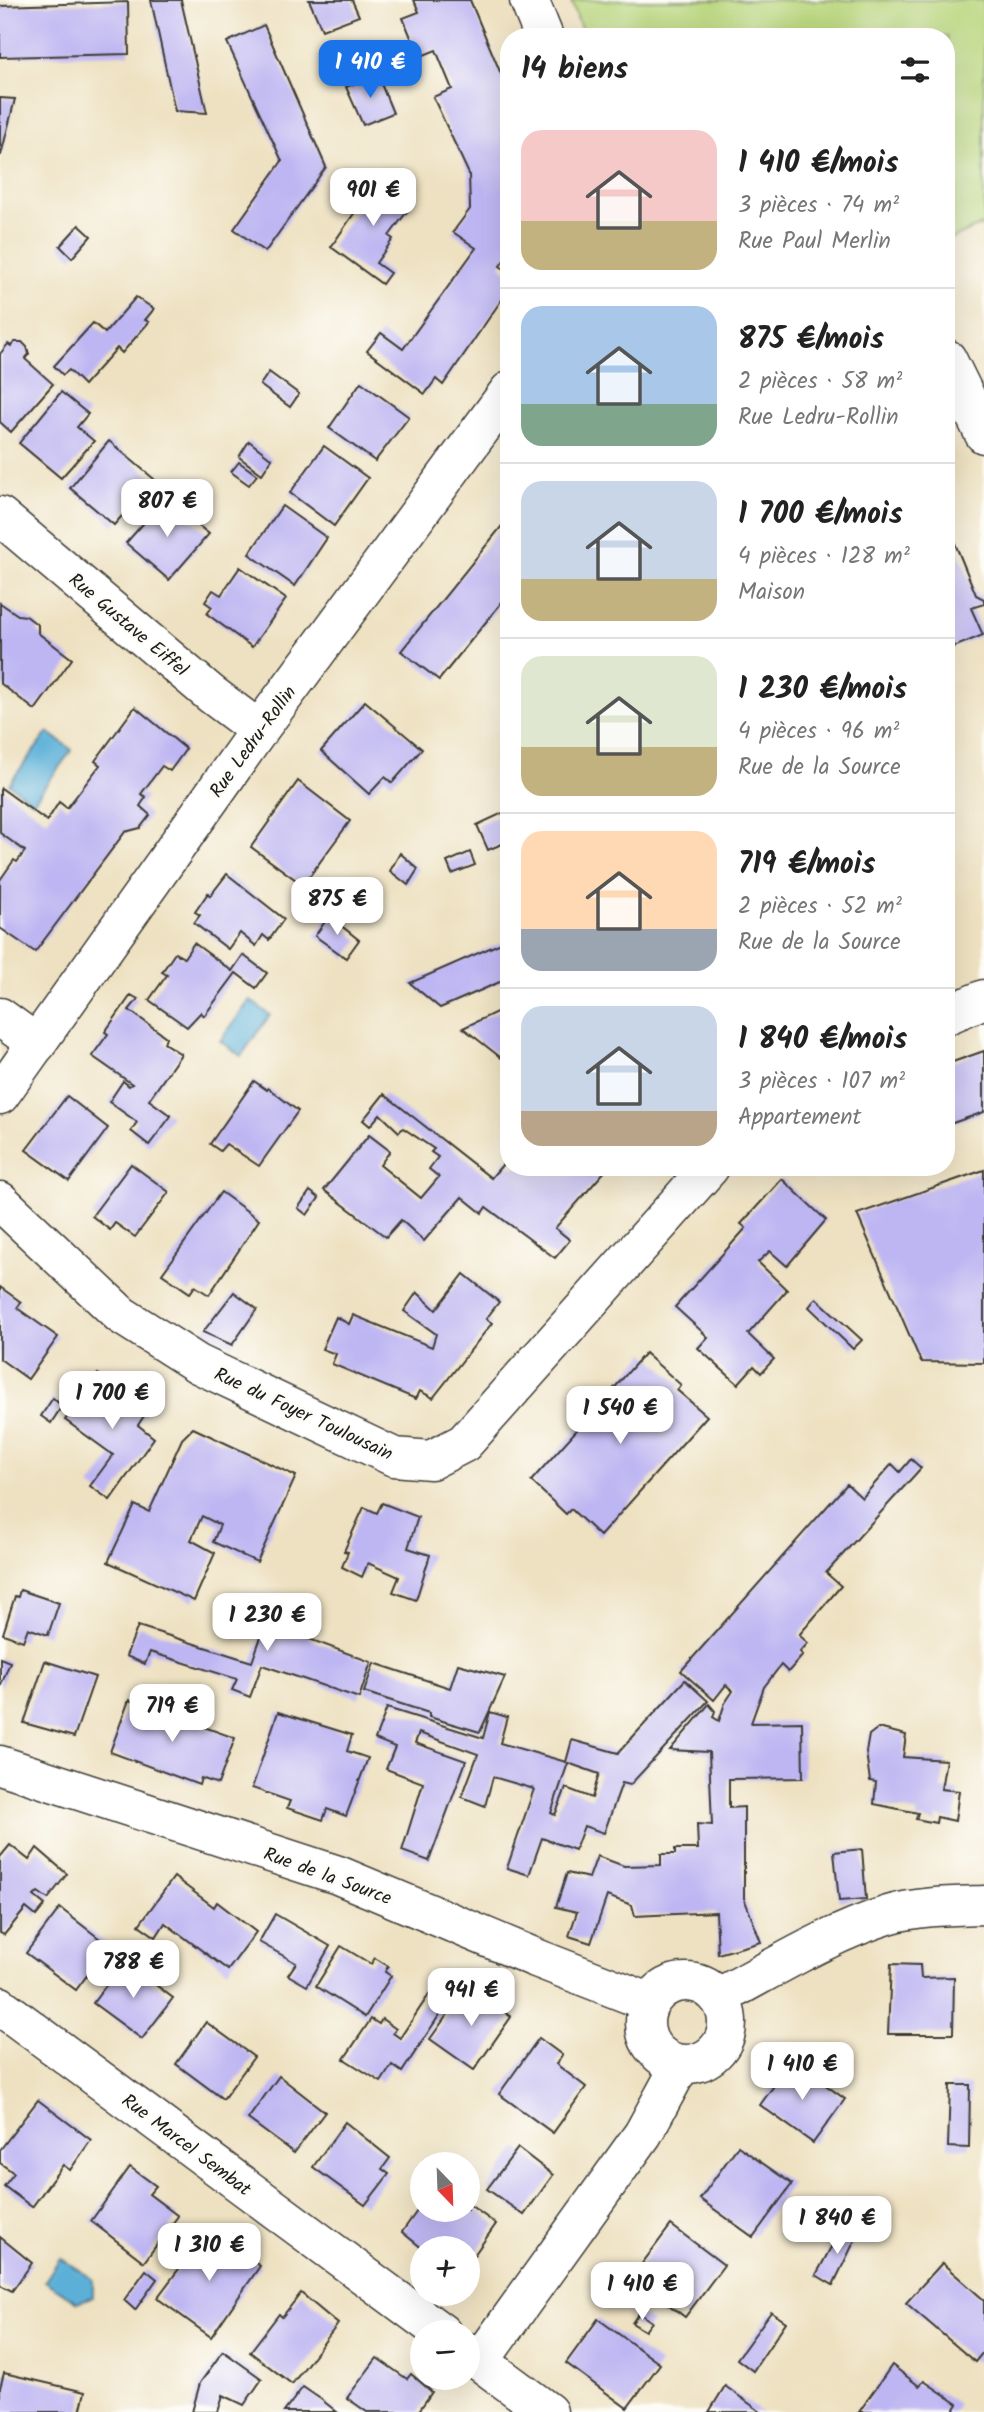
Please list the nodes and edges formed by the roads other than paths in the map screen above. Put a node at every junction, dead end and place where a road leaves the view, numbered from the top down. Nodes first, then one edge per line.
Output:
1 (529, 0) edge
2 (540, 28) edge
3 (955, 375) edge
4 (500, 403) edge
5 (984, 434) edge
6 (0, 516) edge
7 (259, 730) junction
8 (984, 999) edge
9 (955, 1012) edge
10 (0, 1017) edge
11 (37, 1044) junction
12 (0, 1095) edge
13 (702, 1176) edge
14 (0, 1201) edge
15 (0, 1765) edge
16 (984, 1905) edge
17 (719, 1997) junction
18 (649, 2002) junction
19 (0, 2006) edge
20 (681, 2064) junction
21 (424, 2320) edge
22 (480, 2347) edge
23 (480, 2361) edge
24 (548, 2412) edge

1 - 2 street
3 - 5 street
4 - 7 street, Rue Ledru-Rollin
6 - 7 street, Rue Gustave Eiffel
7 - 11 street, Rue Ledru-Rollin
8 - 9 street
10 - 11 street
11 - 12 street, Rue Ledru-Rollin
13 - 14 street, Rue du Foyer Toulousain
15 - 18 street, Rue de la Source
16 - 17 street
17 - 18 street
17 - 20 street
18 - 20 street
19 - 21 street, Rue Marcel Sembat
20 - 22 street
23 - 24 street

